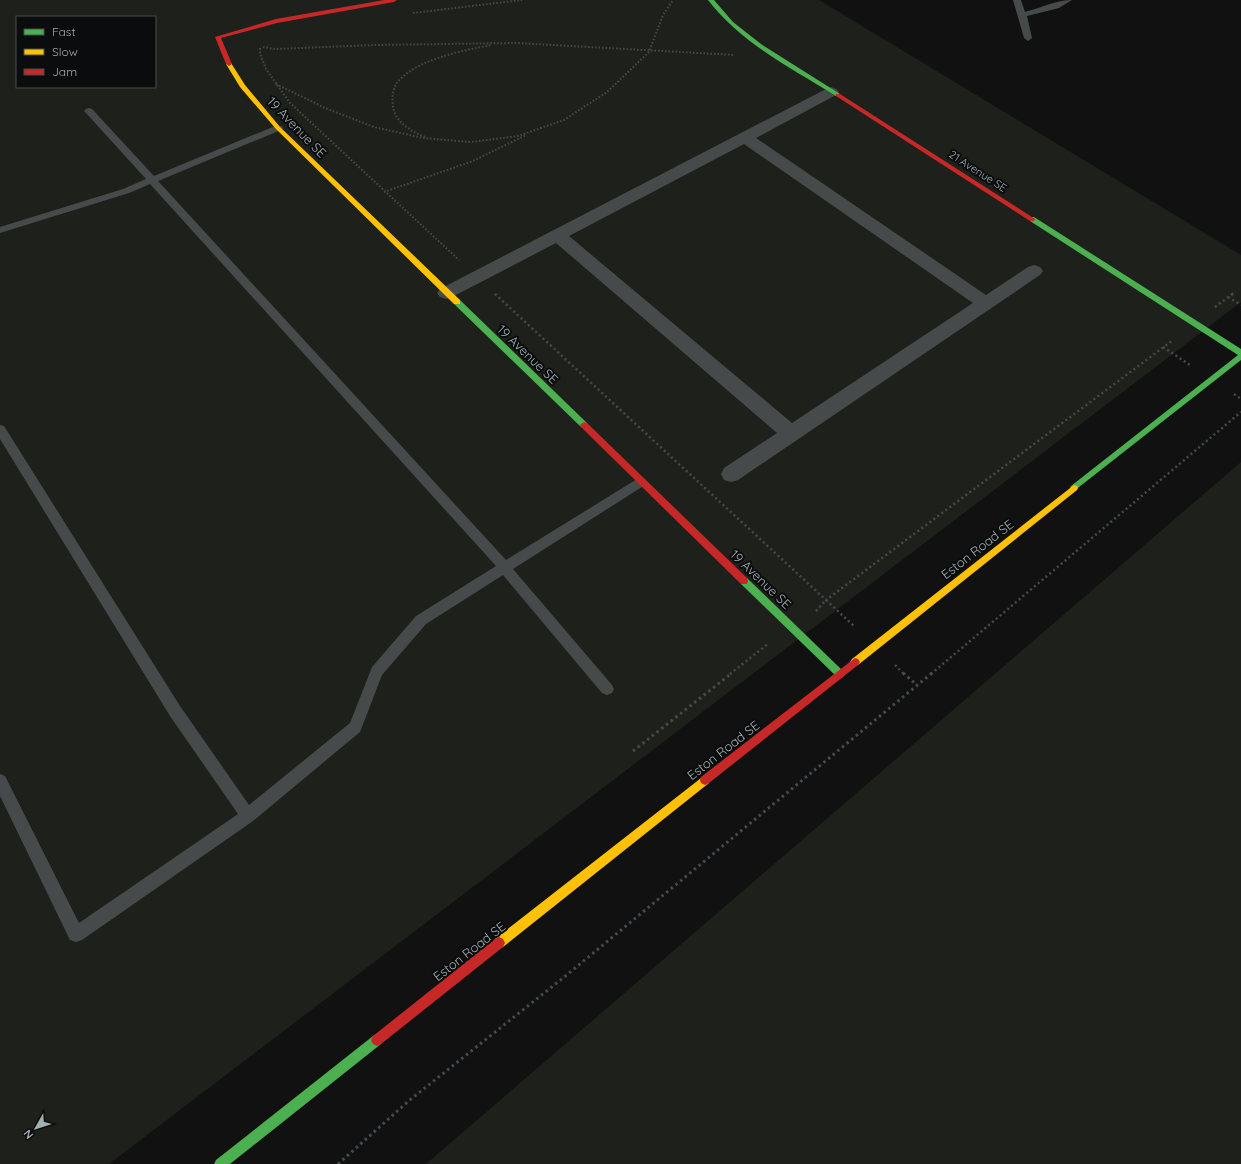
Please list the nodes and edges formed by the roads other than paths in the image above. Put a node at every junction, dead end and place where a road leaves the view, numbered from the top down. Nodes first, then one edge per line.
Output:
1 (394, 0) edge
2 (711, 0) edge
3 (1017, 0) edge
4 (1068, 0) edge
5 (1022, 15) junction
6 (1028, 38) dead end
7 (831, 92) junction
8 (89, 111) dead end
9 (278, 128) junction
10 (744, 137) junction
11 (152, 180) junction
12 (0, 230) edge
13 (558, 235) junction
14 (1034, 271) dead end
15 (446, 293) junction
16 (985, 303) junction
17 (1241, 353) edge
18 (1241, 356) edge
19 (0, 429) edge
20 (791, 433) junction
21 (732, 474) dead end
22 (641, 482) junction
23 (505, 568) junction
24 (840, 674) junction
25 (608, 689) dead end
26 (0, 781) edge
27 (248, 816) junction
28 (220, 1164) edge

1 - 9 street, 19 Avenue SE
2 - 7 street, 21 Avenue SE
3 - 5 lane
4 - 5 lane
5 - 6 lane
7 - 10 street
7 - 17 street, 21 Avenue SE
8 - 11 lane
9 - 11 lane
9 - 15 street, 19 Avenue SE
10 - 13 street
10 - 16 street
11 - 12 lane
11 - 23 lane
13 - 15 street
13 - 20 street
14 - 16 street
15 - 22 street, 19 Avenue SE
16 - 20 street
18 - 24 street, Eston Road SE
19 - 27 lane
20 - 21 street
22 - 23 lane
22 - 24 street, 19 Avenue SE
23 - 25 lane
23 - 27 lane
24 - 28 street, Eston Road SE
26 - 27 lane

